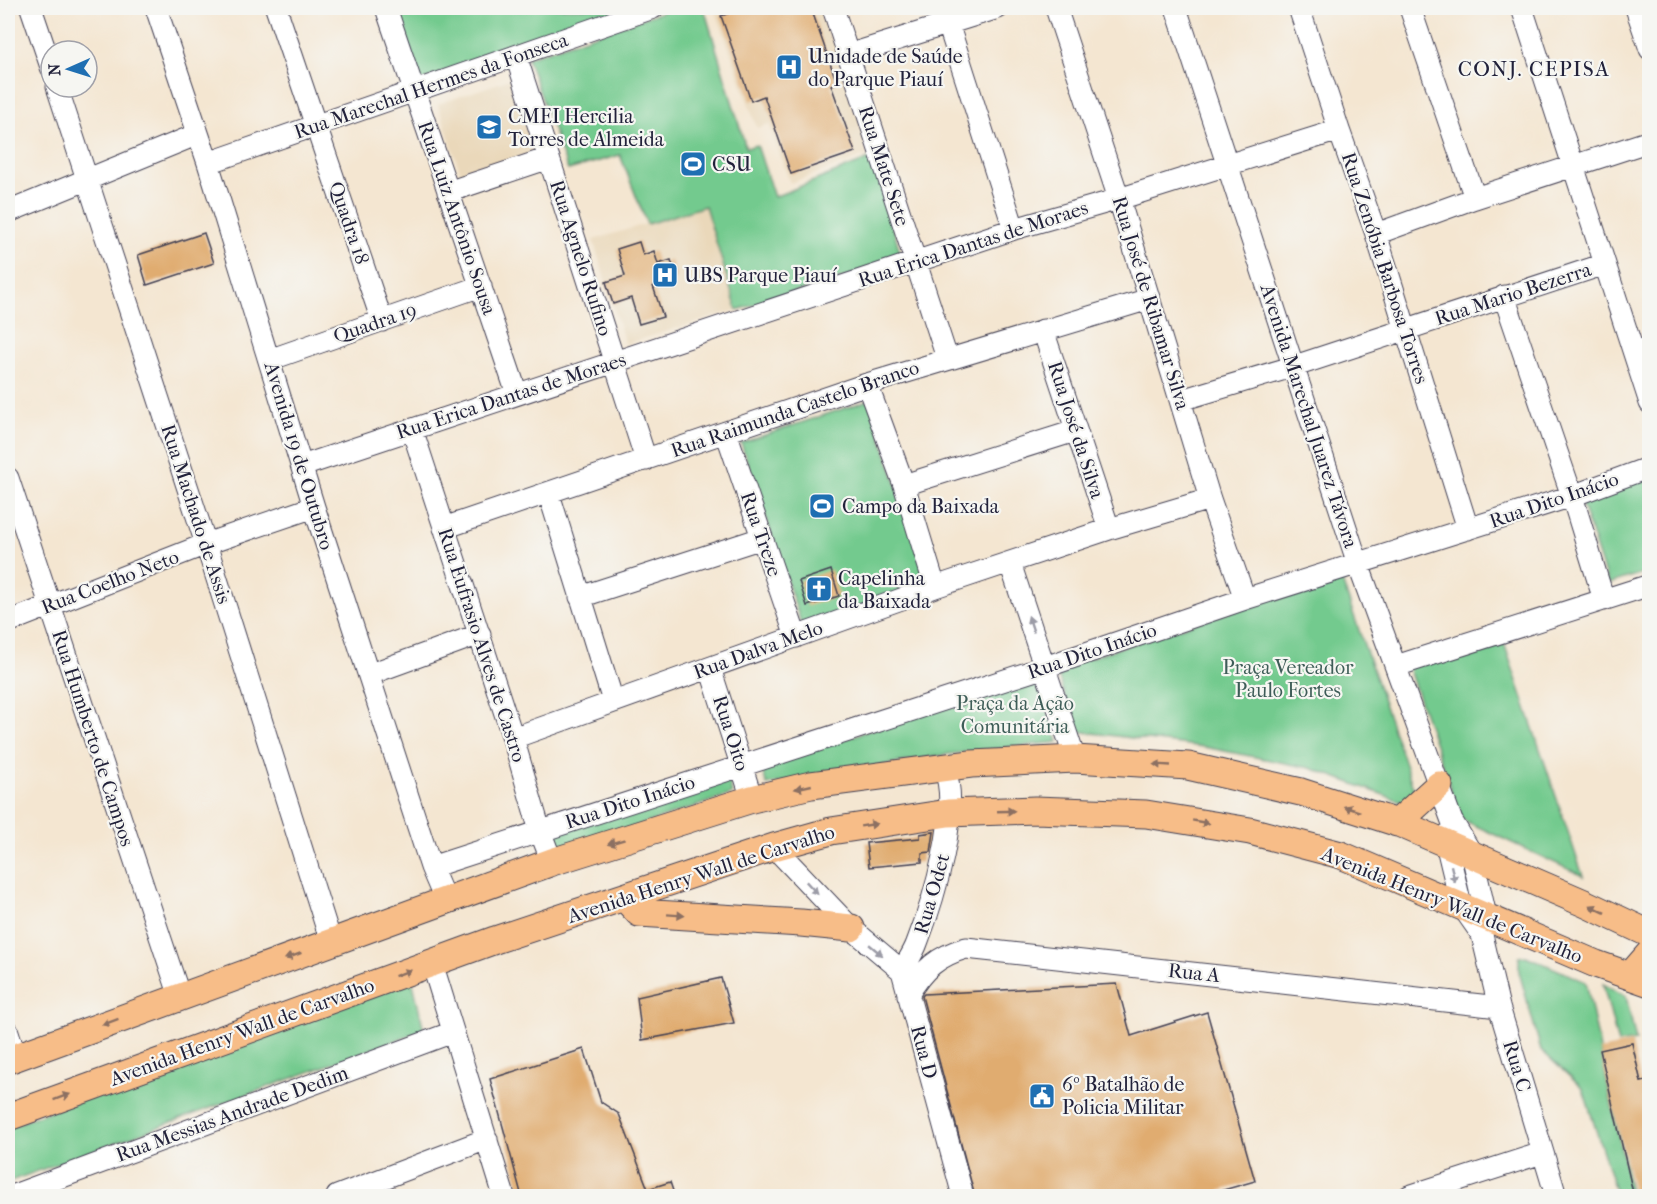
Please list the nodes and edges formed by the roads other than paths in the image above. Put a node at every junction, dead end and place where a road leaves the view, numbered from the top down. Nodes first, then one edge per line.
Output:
1 (32, 8) edge
2 (156, 8) edge
3 (276, 8) edge
4 (386, 8) edge
5 (653, 8) edge
6 (833, 8) edge
7 (998, 8) edge
8 (1056, 8) edge
9 (1176, 8) edge
10 (1299, 8) edge
11 (1410, 8) edge
12 (1522, 8) edge
13 (1636, 8) edge
14 (945, 16) edge
15 (1646, 26) edge
16 (42, 39) edge
17 (1650, 49) edge
18 (848, 55) junction
19 (516, 56) junction
20 (413, 92) junction
21 (61, 99) edge
22 (315, 125) junction
23 (1339, 130) junction
24 (198, 134) junction
25 (1650, 141) edge
26 (549, 158) junction
27 (208, 164) junction
28 (1228, 165) junction
29 (1573, 167) junction
30 (88, 180) junction
31 (448, 192) junction
32 (1475, 198) junction
33 (1119, 199) junction
34 (8, 212) edge
35 (1014, 229) junction
36 (1376, 234) junction
37 (916, 261) junction
38 (1605, 264) junction
39 (481, 286) junction
40 (1504, 296) junction
41 (1149, 298) junction
42 (382, 321) junction
43 (1406, 328) junction
44 (1043, 330) junction
45 (947, 358) junction
46 (1643, 359) edge
47 (269, 360) junction
48 (614, 361) junction
49 (1292, 366) junction
50 (867, 384) junction
51 (517, 394) junction
52 (1181, 400) junction
53 (1650, 403) edge
54 (412, 429) junction
55 (1075, 431) junction
56 (726, 432) junction
57 (646, 460) junction
58 (302, 466) junction
59 (1650, 467) edge
60 (8, 478) edge
61 (904, 484) junction
62 (549, 494) junction
63 (1572, 496) junction
64 (1210, 499) junction
65 (314, 507) junction
66 (444, 528) junction
67 (1109, 529) junction
68 (1468, 529) junction
69 (762, 538) junction
70 (206, 544) junction
71 (1010, 562) junction
72 (1358, 564) junction
73 (1650, 585) edge
74 (935, 587) junction
75 (580, 597) junction
76 (1245, 599) junction
77 (1604, 600) junction
78 (49, 606) junction
79 (8, 622) edge
80 (480, 634) junction
81 (796, 637) junction
82 (1396, 666) junction
83 (1045, 667) junction
84 (710, 668) junction
85 (369, 674) junction
86 (613, 701) junction
87 (513, 738) junction
88 (1075, 759) junction
89 (741, 766) junction
90 (944, 768) junction
91 (1439, 785) junction
92 (752, 799) junction
93 (948, 813) junction
94 (1397, 823) junction
95 (540, 831) junction
96 (1449, 832) junction
97 (774, 847) junction
98 (1472, 854) junction
99 (552, 862) junction
100 (431, 867) junction
101 (624, 897) junction
102 (446, 902) junction
103 (1461, 905) junction
104 (1484, 925) junction
105 (851, 928) junction
106 (1650, 934) edge
107 (331, 942) junction
108 (1650, 953) edge
109 (432, 963) junction
110 (902, 971) junction
111 (1640, 979) edge
112 (908, 995) junction
113 (180, 997) junction
114 (1499, 1007) junction
115 (453, 1032) junction
116 (10, 1050) edge
117 (8, 1117) edge
118 (487, 1139) junction
119 (1542, 1153) junction
120 (50, 1190) edge
121 (11, 1197) edge
122 (337, 1197) edge
123 (504, 1197) edge
124 (963, 1197) edge
125 (1409, 1197) edge
126 (1556, 1197) edge

1 - 16 street
2 - 24 street, Avenida 19 de Outubro
3 - 22 street, Quadra 18
4 - 20 street, Rua Luiz Antônio Sousa
5 - 19 street, Rua Marechal Hermes da Fonseca
6 - 18 street, Rua Mate Sete
7 - 14 street
8 - 33 street, Rua José de Ribamar Silva
9 - 28 street, Avenida Marechal Juarez Távora
10 - 23 street, Rua Zenóbia Barbosa Torres
11 - 32 street
12 - 29 street
13 - 15 street
14 - 18 street
14 - 35 street
15 - 17 street
18 - 37 street, Rua Mate Sete
19 - 20 street, Rua Marechal Hermes da Fonseca
19 - 26 street, Rua Agnelo Rufino
20 - 22 street, Rua Marechal Hermes da Fonseca
20 - 31 street, Rua Luiz Antônio Sousa
21 - 30 street, Rua Machado de Assis
22 - 27 street, Rua Marechal Hermes da Fonseca
22 - 42 street, Quadra 18
23 - 28 street, Rua Erica Dantas de Moraes
23 - 36 street, Rua Zenóbia Barbosa Torres
24 - 27 street, Avenida 19 de Outubro
24 - 30 street
25 - 29 street
26 - 31 street
26 - 48 street, Rua Agnelo Rufino
27 - 47 street, Avenida 19 de Outubro
28 - 33 street, Rua Erica Dantas de Moraes
28 - 49 street, Avenida Marechal Juarez Távora
29 - 32 street
29 - 38 street
30 - 34 street
30 - 70 street, Rua Machado de Assis
31 - 39 street, Rua Luiz Antônio Sousa
32 - 36 street
33 - 35 street, Rua Erica Dantas de Moraes
33 - 41 street, Rua José de Ribamar Silva
35 - 37 street, Rua Erica Dantas de Moraes
36 - 43 street, Rua Zenóbia Barbosa Torres
37 - 45 street, Rua Mate Sete
37 - 48 street, Rua Erica Dantas de Moraes
38 - 40 street, Rua Mario Bezerra
38 - 46 street
39 - 42 street, Quadra 19
39 - 51 street, Rua Luiz Antônio Sousa
40 - 43 street, Rua Mario Bezerra
40 - 63 street
41 - 44 street, Rua Raimunda Castelo Branco
41 - 52 street, Rua José de Ribamar Silva
42 - 47 street, Quadra 19
43 - 49 street, Rua Mario Bezerra
43 - 68 street, Rua Zenóbia Barbosa Torres
44 - 45 street, Rua Raimunda Castelo Branco
44 - 55 street, Rua José da Silva
45 - 50 street, Rua Raimunda Castelo Branco
46 - 53 street
47 - 58 street, Avenida 19 de Outubro
48 - 51 street, Rua Erica Dantas de Moraes
48 - 57 street, Rua Agnelo Rufino
49 - 52 street, Rua Mario Bezerra
49 - 72 street, Avenida Marechal Juarez Távora
50 - 56 street, Rua Raimunda Castelo Branco
50 - 61 street
51 - 54 street, Rua Erica Dantas de Moraes
52 - 64 street, Rua José de Ribamar Silva
54 - 58 street, Rua Erica Dantas de Moraes
54 - 66 street, Rua Eufrasio Alves de Castro
55 - 61 street
55 - 67 street, Rua José da Silva
56 - 57 street, Rua Raimunda Castelo Branco
56 - 69 street, Rua Treze
57 - 62 street, Rua Raimunda Castelo Branco
58 - 65 street, Avenida 19 de Outubro
59 - 63 street, Rua Dito Inácio
60 - 78 street, Rua Humberto de Campos
61 - 74 street
62 - 66 street, Rua Raimunda Castelo Branco
62 - 75 street
63 - 68 street, Rua Dito Inácio
63 - 77 street
64 - 67 street, Rua Dalva Melo
64 - 76 street, Rua José de Ribamar Silva
65 - 70 street, Rua Coelho Neto
65 - 85 street, Avenida 19 de Outubro
66 - 80 street, Rua Eufrasio Alves de Castro
67 - 71 street, Rua Dalva Melo
68 - 72 street, Rua Dito Inácio
69 - 75 street
69 - 81 street, Rua Treze
70 - 78 street, Rua Coelho Neto
70 - 107 street, Rua Machado de Assis
71 - 74 street, Rua Dalva Melo
83 -> 71 street
72 - 76 street, Rua Dito Inácio
72 - 82 street, Avenida Marechal Juarez Távora
73 - 77 street
74 - 81 street, Rua Dalva Melo
75 - 86 street
76 - 83 street, Rua Dito Inácio
77 - 82 street
78 - 79 street, Rua Coelho Neto
78 - 113 street, Rua Humberto de Campos
80 - 85 street
80 - 87 street, Rua Eufrasio Alves de Castro
81 - 84 street, Rua Dalva Melo
82 - 91 street, Avenida Marechal Juarez Távora
83 - 88 street
83 - 89 street, Rua Dito Inácio
84 - 86 street, Rua Dalva Melo
84 - 89 street, Rua Oito
85 - 100 street, Avenida 19 de Outubro
86 - 87 street, Rua Dalva Melo
87 - 95 street, Rua Eufrasio Alves de Castro
88 - 90 main road
94 -> 88 main road
89 - 92 street, Rua Oito
89 - 95 street, Rua Dito Inácio
90 -> 92 main road
90 - 93 street, Rua Odet
91 - 94 main road
91 - 96 street, Avenida Marechal Juarez Távora
92 -> 99 main road
97 -> 93 main road, Avenida Henry Wall de Carvalho
93 -> 103 main road, Avenida Henry Wall de Carvalho
93 - 110 street, Rua Odet
94 - 96 main road
95 - 99 street, Rua Eufrasio Alves de Castro
95 - 100 street, Rua Dito Inácio
96 - 98 main road
96 -> 103 street, Avenida Marechal Juarez Távora
97 - 101 main road, Avenida Henry Wall de Carvalho
97 -> 105 street
98 - 104 street, Rua C
106 -> 98 main road
99 - 102 main road
100 - 102 street, Avenida 19 de Outubro
101 -> 105 main road
101 - 109 main road, Avenida Henry Wall de Carvalho
102 - 107 main road
103 - 104 main road, Avenida Henry Wall de Carvalho
104 - 111 main road, Avenida Henry Wall de Carvalho
104 - 114 street, Rua C
105 -> 110 street
107 -> 113 main road
108 - 111 main road
109 - 115 street
117 -> 109 main road, Avenida Henry Wall de Carvalho
110 - 112 street, Rua D
112 - 114 street, Rua A
112 - 124 street, Rua D
113 -> 116 main road
114 - 119 street, Rua C
115 - 118 street
115 - 120 street, Rua Messias Andrade Dedim
118 - 122 street
118 - 123 street
119 - 125 street
119 - 126 street, Rua C
120 - 121 street, Rua Messias Andrade Dedim

